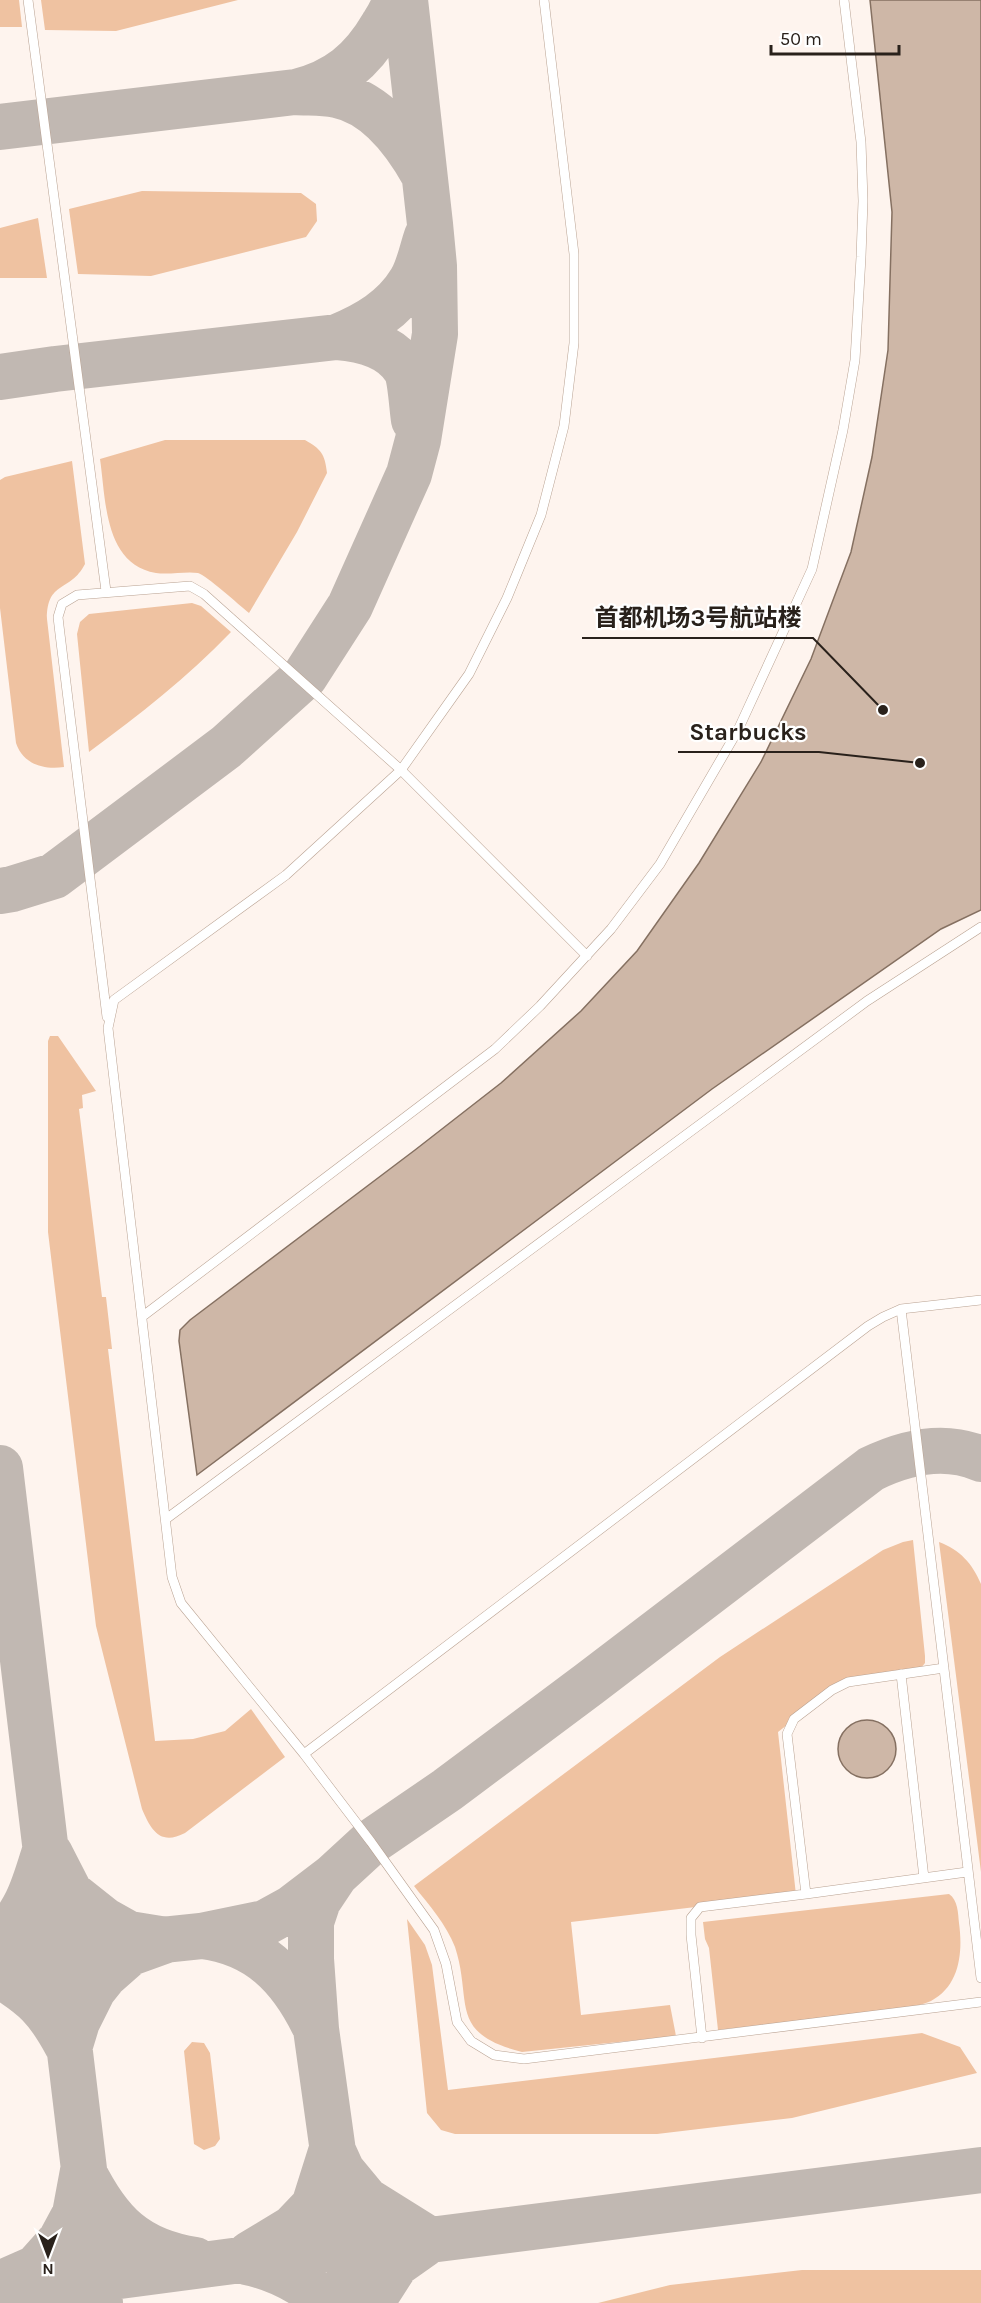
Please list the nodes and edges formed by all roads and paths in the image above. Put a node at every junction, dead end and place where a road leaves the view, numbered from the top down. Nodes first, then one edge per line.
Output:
1 (28, 0) edge
2 (544, 0) edge
3 (843, 0) edge
4 (106, 591) junction
5 (401, 770) junction
6 (981, 927) edge
7 (587, 956) junction
8 (108, 1028) junction
9 (981, 1300) edge
10 (901, 1309) junction
11 (143, 1316) junction
12 (166, 1519) junction
13 (944, 1668) junction
14 (901, 1674) junction
15 (304, 1754) junction
16 (968, 1872) junction
17 (924, 1878) junction
18 (806, 1894) junction
19 (981, 1978) edge
20 (981, 2002) edge
21 (702, 2038) junction

1 - 4 lane
2 - 5 lane
3 - 7 lane
4 - 5 lane
4 - 8 lane
5 - 7 lane
5 - 8 lane
6 - 12 lane
7 - 11 lane
8 - 11 lane
9 - 10 lane
10 - 13 lane
10 - 15 lane
11 - 12 lane
12 - 15 lane
13 - 14 lane
13 - 16 lane
14 - 17 lane
14 - 18 lane
15 - 21 lane
16 - 17 lane
16 - 19 lane
17 - 18 lane
18 - 21 lane
20 - 21 lane

